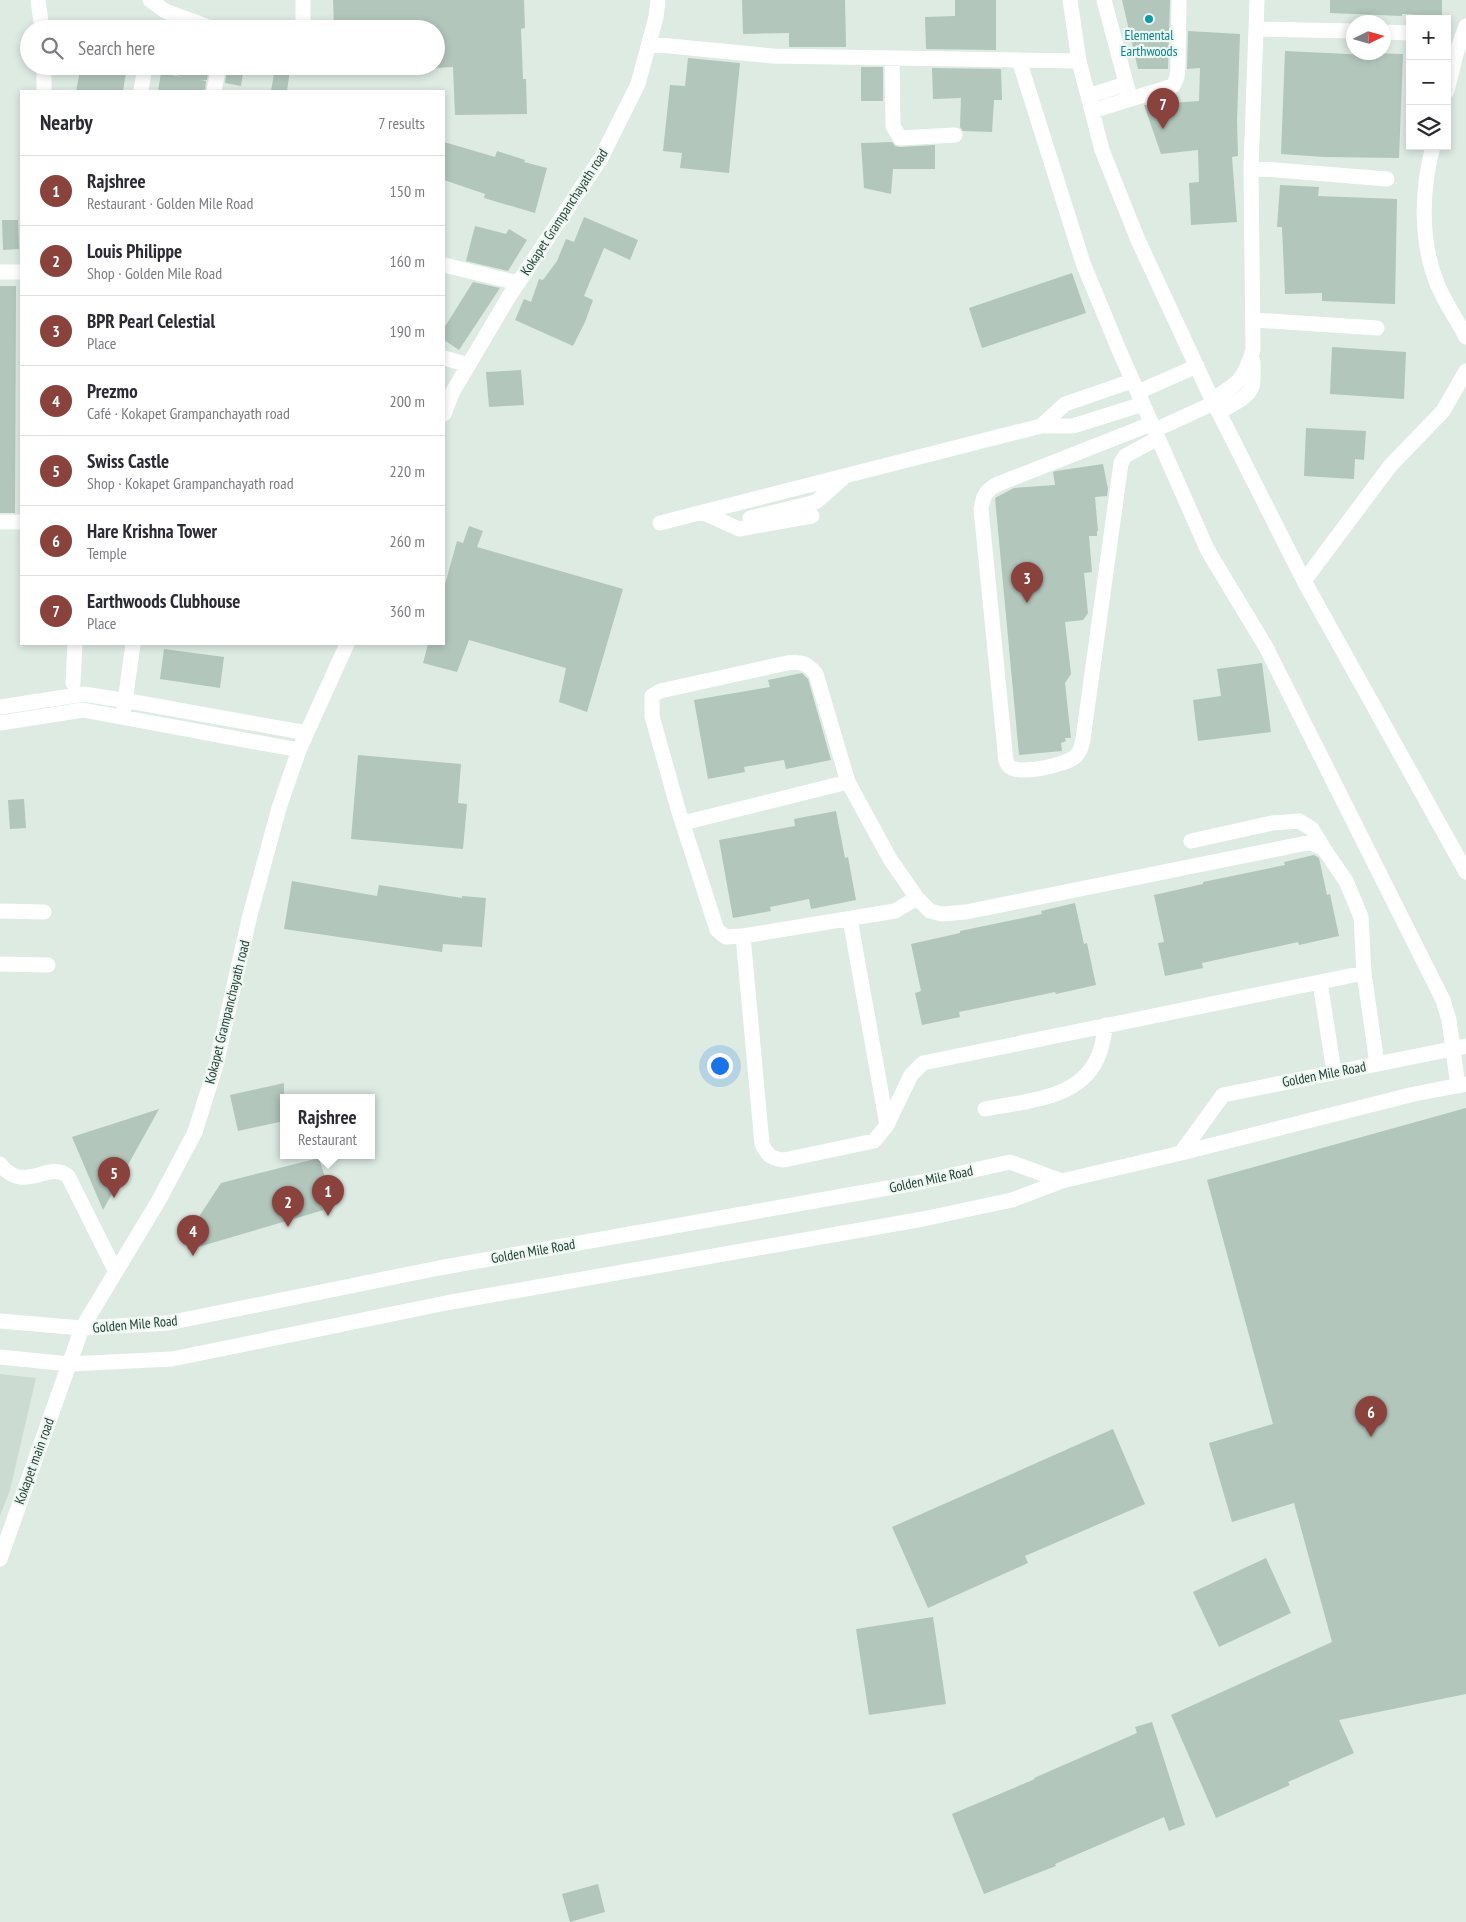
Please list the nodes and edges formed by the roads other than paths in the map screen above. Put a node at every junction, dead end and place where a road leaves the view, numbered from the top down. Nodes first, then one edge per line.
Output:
1 (38, 0) edge
2 (150, 0) edge
3 (303, 0) edge
4 (658, 0) edge
5 (1070, 0) edge
6 (1104, 0) edge
7 (1179, 0) edge
8 (1257, 0) edge
9 (41, 20) edge
10 (190, 20) edge
11 (303, 20) edge
12 (1466, 26) edge
13 (1256, 29) junction
14 (1346, 32) edge
15 (1391, 32) edge
16 (1406, 33) edge
17 (649, 44) junction
18 (892, 58) junction
19 (1019, 60) junction
20 (1079, 61) junction
21 (44, 75) edge
22 (144, 75) edge
23 (217, 75) edge
24 (1451, 75) edge
25 (44, 90) edge
26 (141, 90) edge
27 (214, 90) edge
28 (1128, 91) junction
29 (1090, 104) junction
30 (954, 136) dead end
31 (1431, 150) edge
32 (1251, 168) junction
33 (1387, 179) dead end
34 (445, 264) edge
35 (0, 272) edge
36 (20, 272) edge
37 (518, 283) junction
38 (1253, 320) junction
39 (1377, 328) dead end
40 (1466, 337) edge
41 (445, 358) edge
42 (469, 365) junction
43 (1197, 366) junction
44 (1466, 371) edge
45 (1138, 393) junction
46 (1215, 405) junction
47 (445, 411) edge
48 (1041, 426) junction
49 (1155, 431) junction
50 (1112, 439) junction
51 (1122, 460) junction
52 (845, 477) junction
53 (704, 513) junction
54 (812, 516) dead end
55 (743, 519) dead end
56 (0, 522) edge
57 (20, 522) edge
58 (660, 523) dead end
59 (1304, 581) junction
60 (75, 645) edge
61 (133, 645) edge
62 (346, 645) edge
63 (73, 683) dead end
64 (125, 700) junction
65 (0, 707) edge
66 (123, 717) junction
67 (0, 723) edge
68 (307, 733) junction
69 (299, 750) junction
70 (848, 782) junction
71 (683, 823) junction
72 (1192, 841) dead end
73 (1324, 849) junction
74 (1466, 872) edge
75 (917, 898) junction
76 (0, 911) edge
77 (44, 912) dead end
78 (850, 919) junction
79 (743, 936) junction
80 (0, 964) edge
81 (48, 965) dead end
82 (1364, 973) junction
83 (1320, 982) junction
84 (1106, 1026) junction
85 (1459, 1047) edge
86 (1377, 1064) junction
87 (1334, 1072) junction
88 (1462, 1085) edge
89 (985, 1109) dead end
90 (887, 1125) junction
91 (1181, 1153) junction
92 (0, 1164) edge
93 (1062, 1180) junction
94 (116, 1272) junction
95 (0, 1321) edge
96 (82, 1328) junction
97 (0, 1357) edge
98 (69, 1364) junction
99 (0, 1559) edge

1 - 9 street
2 - 10 street
3 - 11 street
4 - 17 street, Kokapet Grampanchayath road
5 - 20 street
6 - 28 street
7 - 28 street
8 - 13 street
12 - 24 street
13 - 14 street
13 - 32 street
15 - 16 street
17 - 18 street
17 - 37 street, Kokapet Grampanchayath road
18 - 19 street
18 - 30 street
19 - 20 street
19 - 45 street
20 - 29 street
21 - 25 street
22 - 26 street
23 - 27 street
28 - 29 street
29 - 43 street
31 - 40 street
32 - 33 street
32 - 38 street
34 - 37 street
35 - 36 street
37 - 42 street, Kokapet Grampanchayath road
38 - 39 street
38 - 46 street
41 - 42 street
42 - 47 street, Kokapet Grampanchayath road
43 - 45 street
43 - 46 street
44 - 59 street
45 - 48 street
45 - 48 street
45 - 49 street
46 - 49 street
46 - 59 street
48 - 52 street
49 - 50 street
49 - 51 street
49 - 85 street
50 - 51 street
50 - 51 street
52 - 53 street
52 - 55 street
53 - 54 street
53 - 58 street
56 - 57 street
59 - 74 street
60 - 63 street
61 - 64 street
62 - 68 street, Kokapet Grampanchayath road
64 - 65 street
64 - 66 street
64 - 68 street
66 - 67 street
66 - 69 street
68 - 69 street, Kokapet Grampanchayath road
69 - 94 street, Kokapet Grampanchayath road
70 - 71 street
70 - 71 street
70 - 75 street
71 - 79 street
72 - 73 street
73 - 75 street
73 - 82 street
75 - 78 street
76 - 77 street
78 - 79 street
78 - 90 street
79 - 90 street
80 - 81 street
82 - 83 street
82 - 86 street
83 - 84 street
83 - 87 street
84 - 89 street
84 - 90 street
85 - 86 street, Golden Mile Road
85 - 88 street
86 - 87 street, Golden Mile Road
87 - 91 street, Golden Mile Road
88 - 91 street
91 - 93 street
92 - 94 street
93 - 96 street, Golden Mile Road
93 - 98 street
94 - 96 street, Kokapet Grampanchayath road
95 - 96 street, Golden Mile Road
96 - 98 street, Kokapet Grampanchayath road
97 - 98 street
98 - 99 street, Kokapet main road

